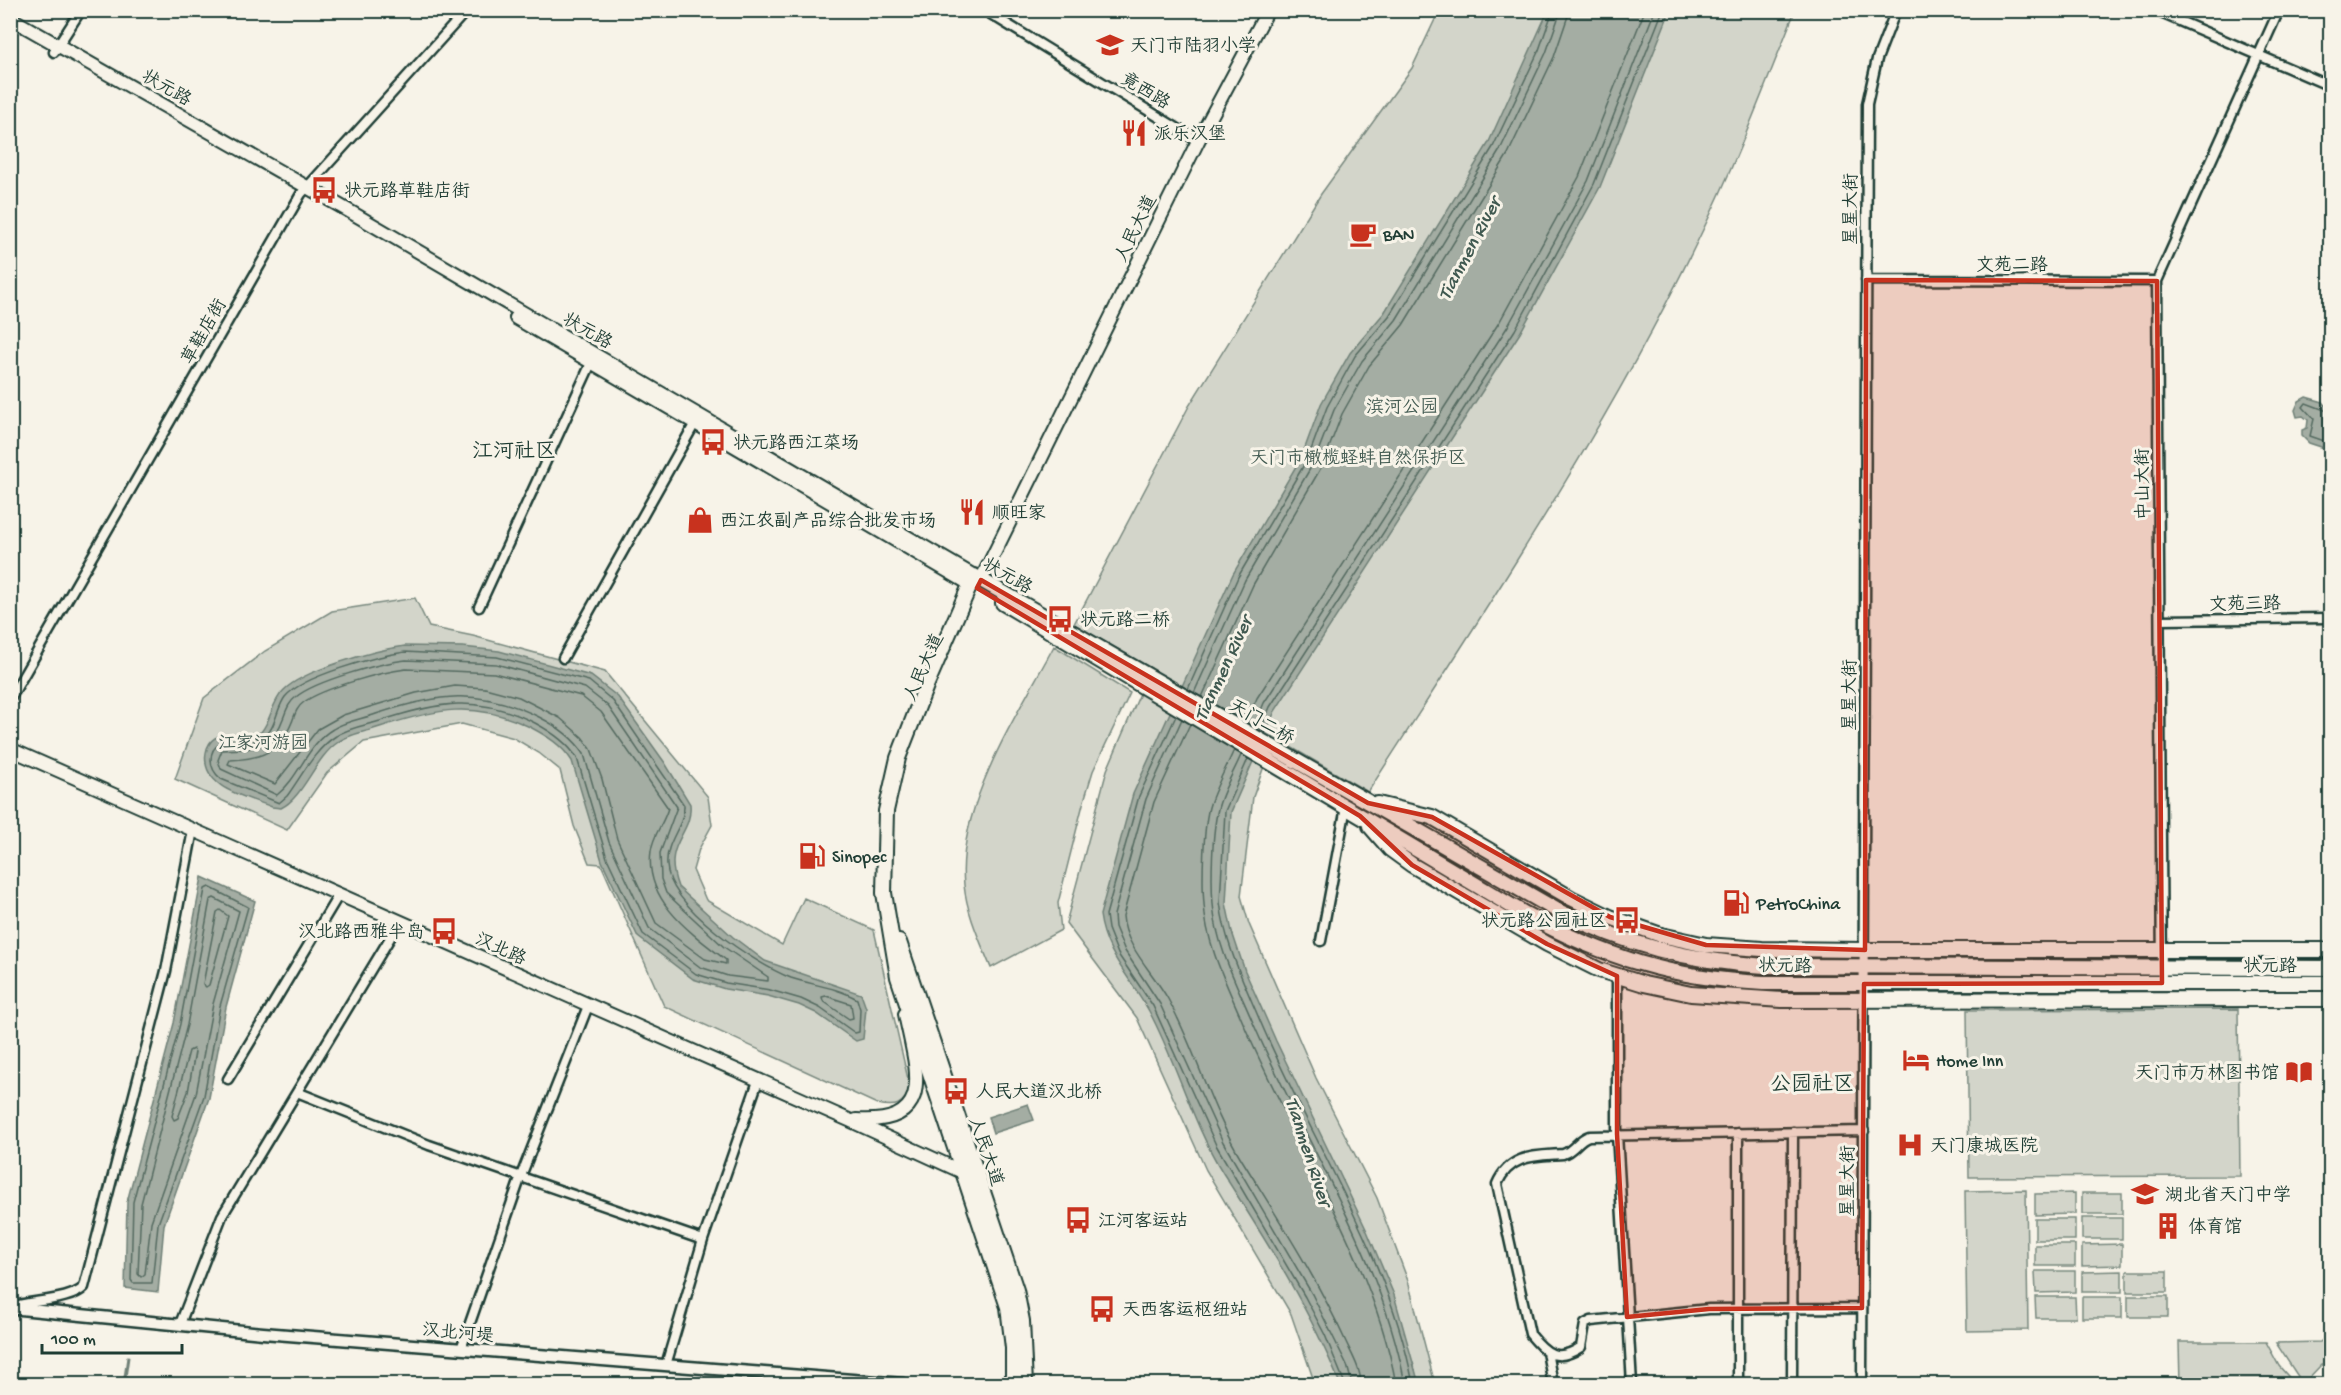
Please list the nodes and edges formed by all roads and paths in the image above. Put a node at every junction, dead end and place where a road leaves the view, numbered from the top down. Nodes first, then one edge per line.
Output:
1 (81, 10) edge
2 (467, 10) edge
3 (984, 10) edge
4 (1260, 10) edge
5 (1268, 10) edge
6 (1896, 10) edge
7 (2154, 10) edge
8 (2278, 10) edge
9 (10, 18) edge
10 (10, 27) edge
11 (56, 49) junction
12 (2259, 55) junction
13 (2331, 86) edge
14 (1195, 139) junction
15 (304, 190) junction
16 (1866, 280) junction
17 (2157, 281) junction
18 (593, 358) junction
19 (695, 423) junction
20 (976, 582) junction
21 (479, 607) dead end
22 (2331, 618) edge
23 (2160, 620) junction
24 (563, 658) dead end
25 (1144, 681) joint
26 (10, 699) edge
27 (10, 749) edge
28 (1294, 768) junction
29 (1368, 803) junction
30 (1346, 807) junction
31 (1360, 816) junction
32 (193, 830) junction
33 (338, 896) junction
34 (399, 923) junction
35 (1321, 941) dead end
36 (1703, 944) junction
37 (1775, 949) junction
38 (2162, 949) junction
39 (1864, 950) junction
40 (2331, 950) edge
41 (1698, 960) junction
42 (1788, 967) junction
43 (1864, 967) junction
44 (2162, 968) junction
45 (2331, 968) edge
46 (1617, 976) junction
47 (898, 977) junction
48 (1720, 981) junction
49 (2162, 983) junction
50 (2331, 983) edge
51 (1864, 984) junction
52 (1691, 994) junction
53 (2331, 999) edge
54 (1864, 1000) junction
55 (588, 1006) junction
56 (228, 1079) dead end
57 (758, 1081) junction
58 (297, 1092) junction
59 (849, 1120) junction
60 (1864, 1131) junction
61 (1793, 1132) junction
62 (1738, 1133) junction
63 (1617, 1134) junction
64 (963, 1173) junction
65 (520, 1176) junction
66 (977, 1179) junction
67 (704, 1240) junction
68 (10, 1307) edge
69 (1862, 1308) junction
70 (1792, 1309) junction
71 (1738, 1310) junction
72 (1628, 1317) junction
73 (180, 1324) junction
74 (461, 1349) junction
75 (1547, 1353) junction
76 (666, 1365) junction
77 (903, 1384) edge
78 (1013, 1384) edge
79 (1025, 1384) edge
80 (1553, 1384) edge
81 (1632, 1384) edge
82 (1738, 1384) edge
83 (1792, 1384) edge
84 (1862, 1384) edge

1 - 11 street
2 - 15 street, 草鞋店街
3 - 14 street, 竟西路
4 - 14 main road, 人民大道
5 - 14 main road, 人民大道
6 - 16 street, 星星大街
7 - 12 street
8 - 12 street, 中山大街
9 - 11 main road, 状元路
10 - 11 main road, 状元路
11 - 15 main road, 状元路
12 - 13 street
12 - 17 street, 中山大街
14 - 20 main road, 人民大道
15 - 18 main road, 状元路
15 - 26 street, 草鞋店街
16 - 17 street, 文苑二路
16 - 39 street, 星星大街
17 - 23 street, 中山大街
18 - 19 main road, 状元路
18 - 20 main road, 状元路
18 - 21 street
19 - 20 main road, 状元路
19 - 24 street
20 - 25 highway, 状元路
20 - 47 highway, 人民大道
20 - 66 highway, 人民大道
22 - 23 street, 文苑三路
23 - 38 street, 中山大街
25 - 28 highway, 天门二桥
27 - 32 main road, 汉北路
28 - 29 highway, 状元路
28 - 30 highway, 状元路
29 - 36 highway
29 - 41 highway, 状元路
30 - 31 highway, 状元路
30 - 35 street
31 - 46 highway
31 - 48 highway, 状元路
32 - 33 main road, 汉北路
32 - 68 street
33 - 34 main road, 汉北路
33 - 56 street
34 - 55 main road, 汉北路
34 - 58 street
36 - 37 highway
36 - 41 highway
37 - 39 highway
37 - 42 highway
38 - 39 highway
38 - 40 highway
38 - 44 street, 中山大街
39 - 43 street, 星星大街
41 - 42 highway, 状元路
42 - 43 highway, 状元路
43 - 44 highway, 状元路
43 - 51 street, 星星大街
44 - 45 highway, 状元路
44 - 49 street, 中山大街
46 - 52 highway
46 - 63 street
47 - 59 main road
47 - 64 highway, 人民大道
48 - 51 highway, 状元路
48 - 52 highway
49 - 50 highway, 状元路
49 - 51 highway, 状元路
51 - 54 street, 星星大街
52 - 54 highway
53 - 54 highway
54 - 60 street, 星星大街
55 - 57 main road, 汉北路
55 - 65 street
57 - 59 main road, 汉北路
57 - 67 street
58 - 65 street
58 - 73 street
59 - 64 main road, 汉北路
60 - 61 street
60 - 69 street, 星星大街
61 - 62 street
61 - 70 street
62 - 63 street
62 - 71 street
63 - 72 street
63 - 75 street
64 - 66 main road, 汉北路
64 - 78 highway, 人民大道
65 - 67 street
65 - 74 street
66 - 79 highway, 人民大道
67 - 76 street
68 - 73 street, 汉北河堤
69 - 70 street
69 - 84 street, 星星大街
70 - 71 street
70 - 83 street
71 - 72 street
71 - 82 street
72 - 75 street
72 - 81 street
73 - 74 street, 汉北河堤
74 - 76 street, 汉北河堤
75 - 80 street
76 - 77 street, 汉北河堤

